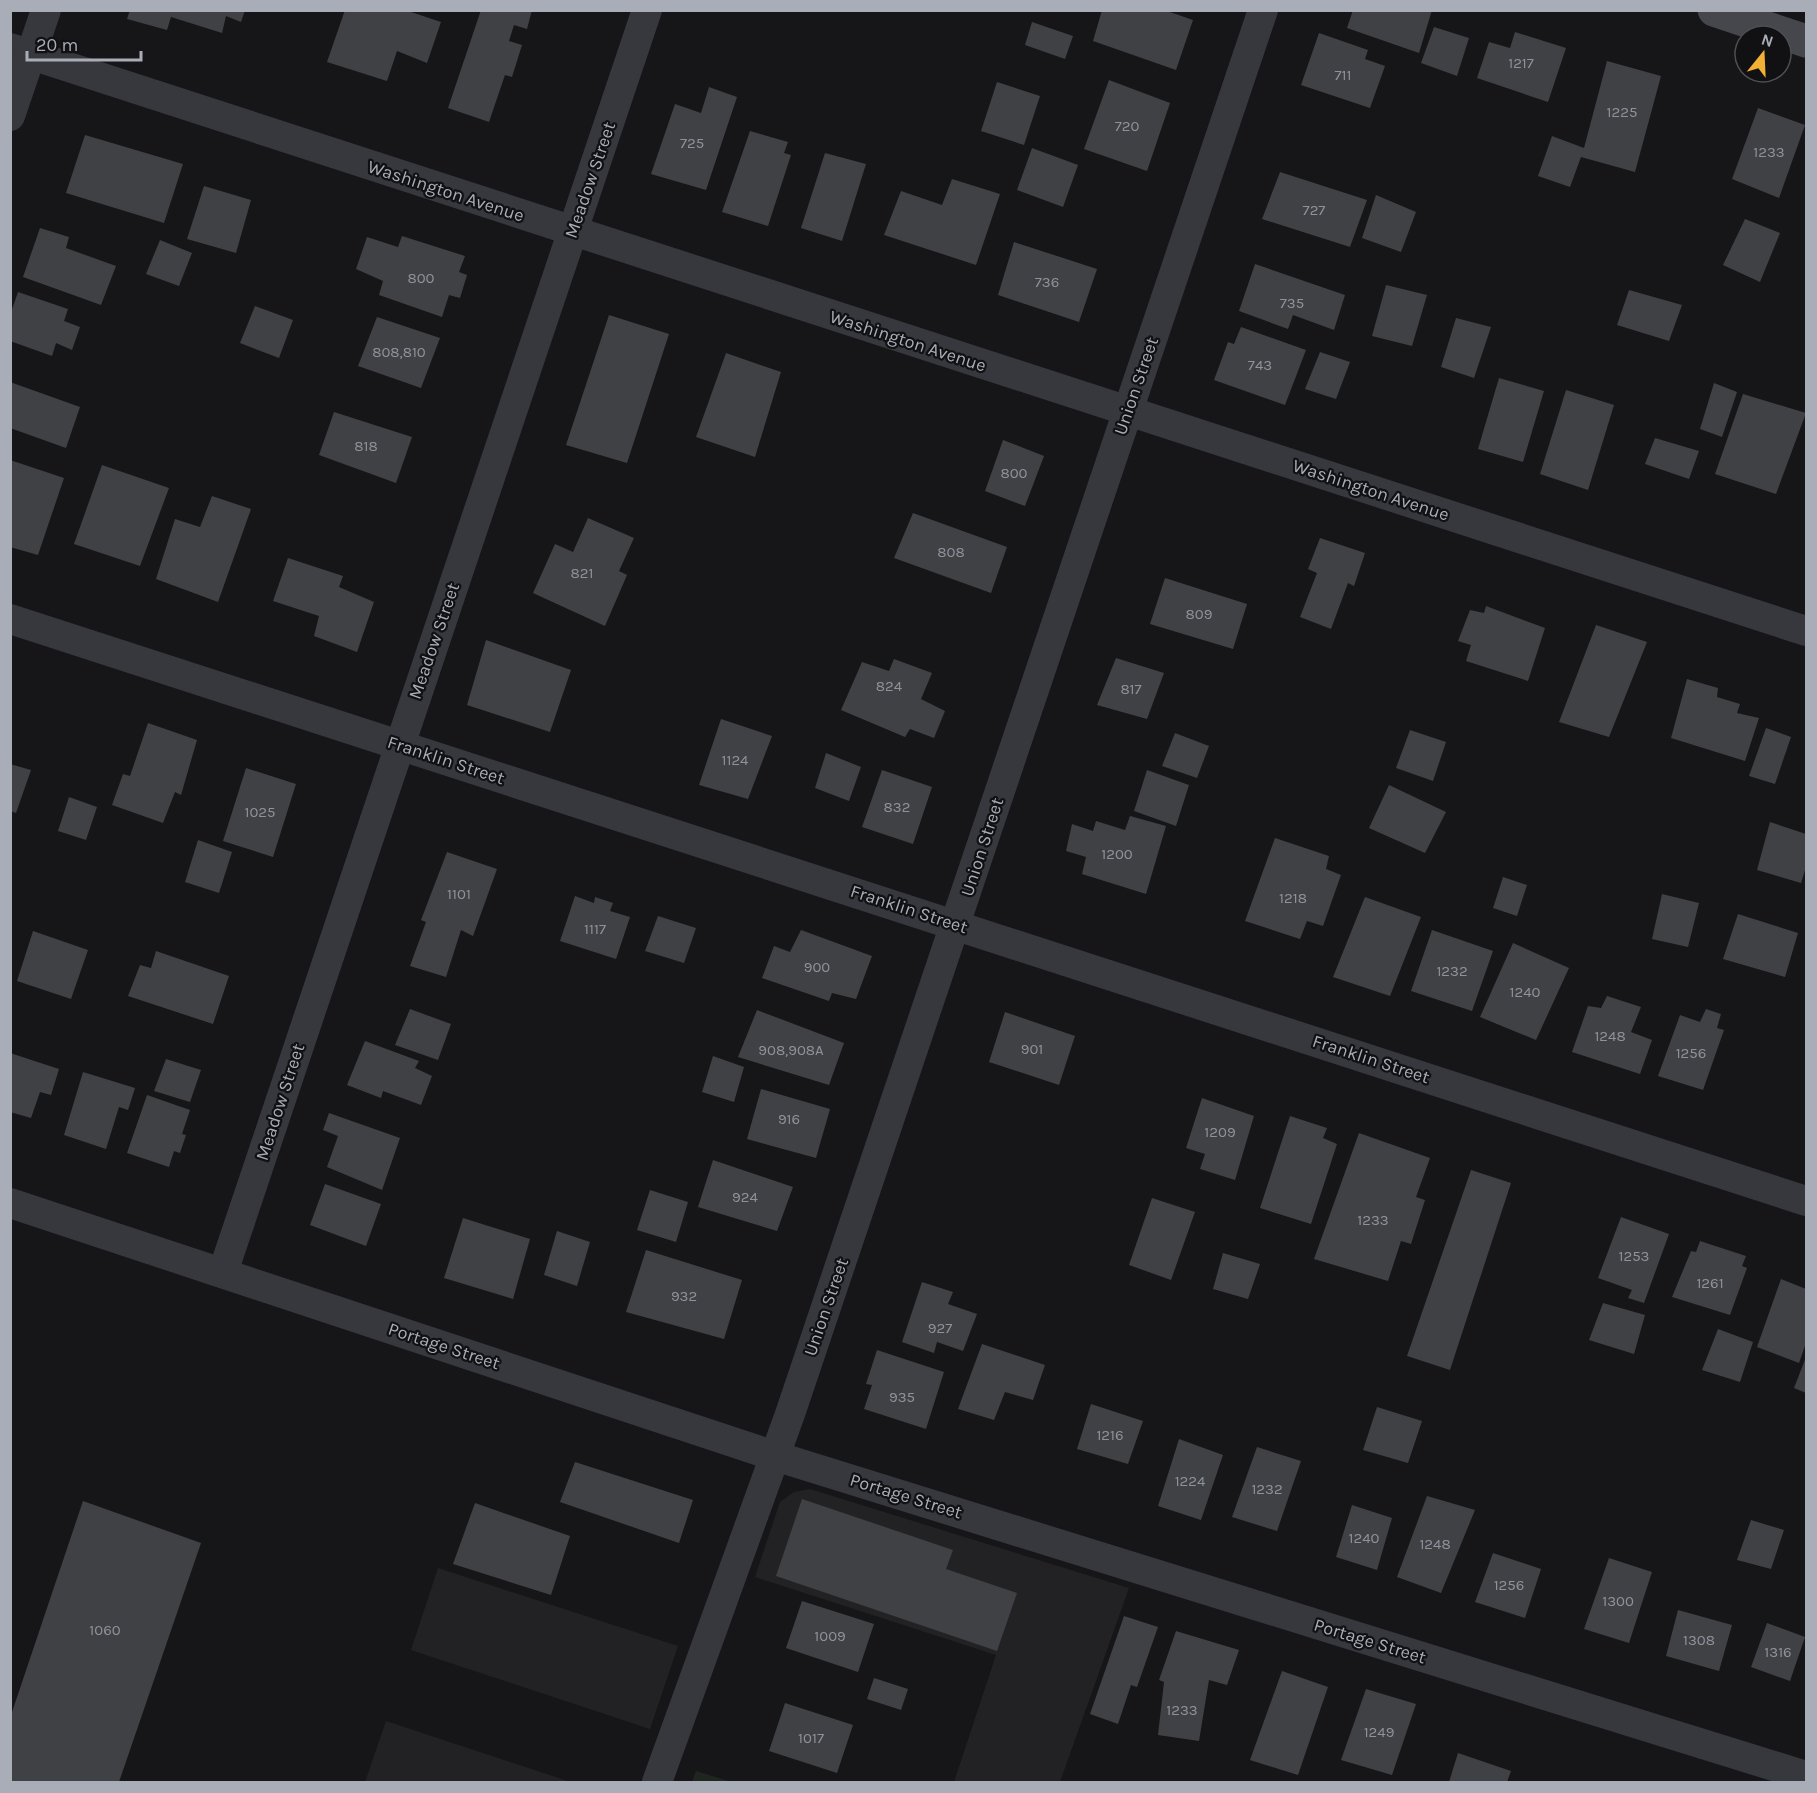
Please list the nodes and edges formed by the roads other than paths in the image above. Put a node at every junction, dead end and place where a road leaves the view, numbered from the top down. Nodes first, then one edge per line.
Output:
1 (46, 10) edge
2 (647, 10) edge
3 (1263, 10) edge
4 (1714, 10) edge
5 (1806, 40) edge
6 (21, 51) edge
7 (10, 116) edge
8 (572, 232) junction
9 (1127, 412) junction
10 (10, 620) edge
11 (1806, 631) edge
12 (399, 745) junction
13 (956, 924) junction
14 (1804, 1193) edge
15 (10, 1203) edge
16 (223, 1272) junction
17 (775, 1456) junction
18 (1806, 1776) edge
19 (657, 1782) edge

1 - 6 street
2 - 8 street, Meadow Street
3 - 9 street, Union Street
4 - 5 street
6 - 7 street
6 - 8 street, Washington Avenue
8 - 9 street, Washington Avenue
8 - 12 street, Meadow Street
9 - 11 street, Washington Avenue
9 - 13 street, Union Street
10 - 12 street, Franklin Street
12 - 13 street, Franklin Street
12 - 16 street, Meadow Street
13 - 14 street, Franklin Street
13 - 17 street, Union Street
15 - 16 street, Portage Street
16 - 17 street, Portage Street
17 - 18 street, Portage Street
17 - 19 street, Union Street

